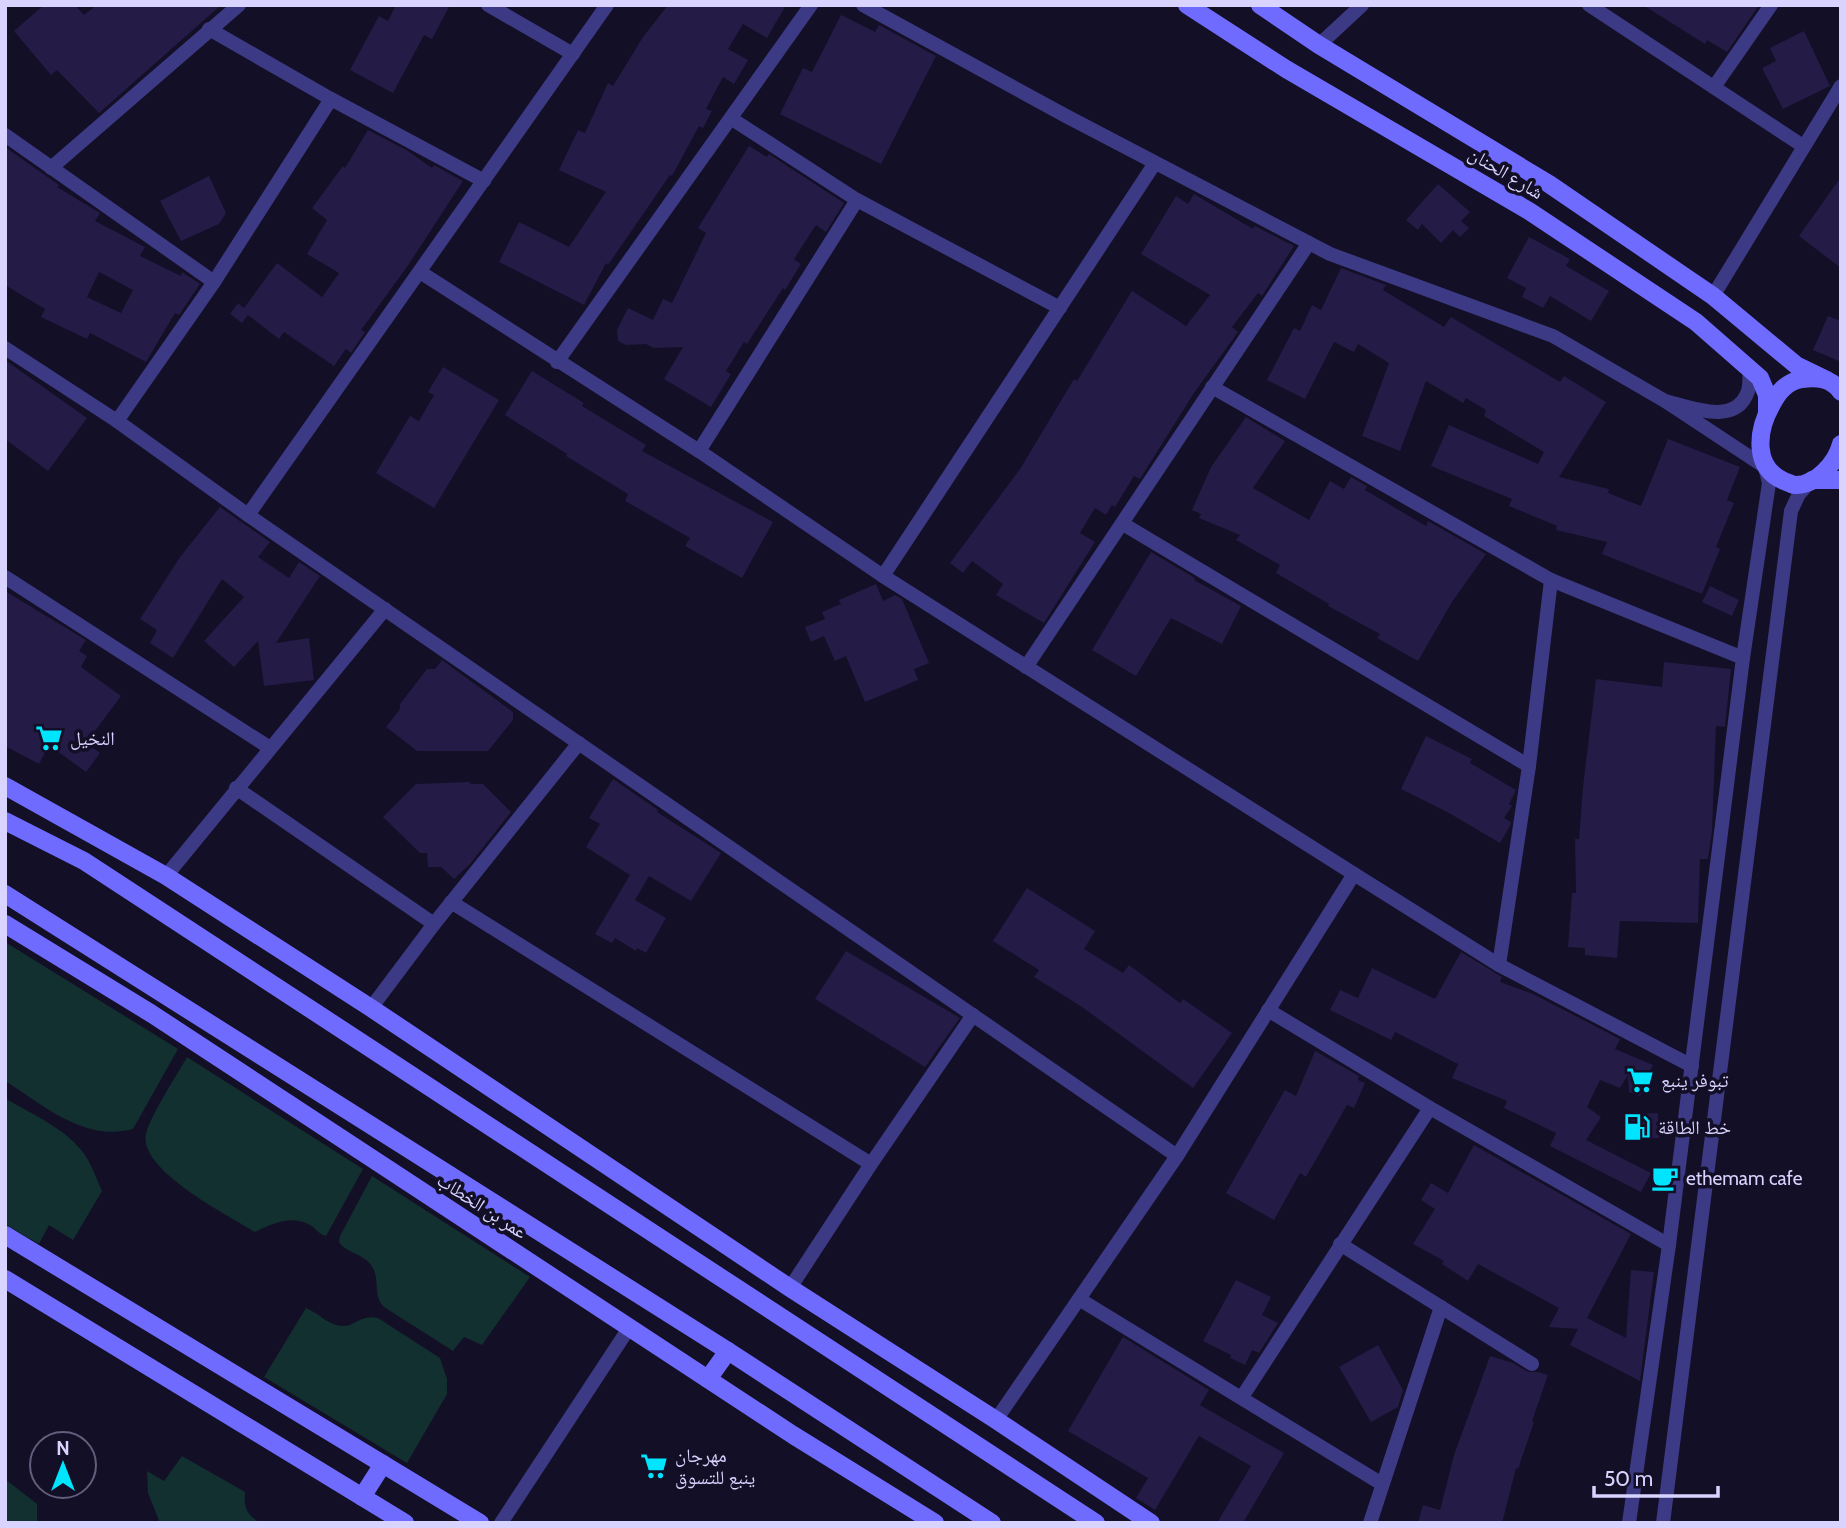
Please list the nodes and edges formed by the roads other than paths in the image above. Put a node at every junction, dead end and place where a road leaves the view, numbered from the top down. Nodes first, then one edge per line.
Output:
1 (239, 5) edge
2 (488, 5) edge
3 (607, 5) edge
4 (811, 5) edge
5 (1187, 5) edge
6 (1260, 5) edge
7 (1363, 5) edge
8 (1589, 5) edge
9 (1771, 5) edge
10 (867, 6) edge
11 (209, 29) junction
12 (1319, 45) junction
13 (573, 54) junction
14 (1841, 86) edge
15 (1714, 87) junction
16 (331, 99) junction
17 (732, 118) junction
18 (5, 135) edge
19 (1803, 146) junction
20 (1155, 163) junction
21 (51, 168) junction
22 (484, 181) junction
23 (857, 200) junction
24 (1309, 243) junction
25 (419, 272) junction
26 (214, 282) junction
27 (1713, 296) junction
28 (1060, 308) junction
29 (5, 348) edge
30 (557, 362) junction
31 (1750, 369) junction
32 (1834, 386) edge
33 (1212, 387) junction
34 (1665, 401) junction
35 (1767, 412) junction
36 (117, 421) junction
37 (1841, 444) edge
38 (699, 451) junction
39 (1765, 467) junction
40 (1812, 480) junction
41 (1841, 480) edge
42 (248, 515) junction
43 (1123, 524) junction
44 (883, 576) junction
45 (5, 577) edge
46 (1551, 580) junction
47 (385, 609) junction
48 (1744, 658) junction
49 (1026, 667) junction
50 (579, 743) junction
51 (270, 748) junction
52 (1529, 766) junction
53 (5, 786) edge
54 (236, 788) junction
55 (5, 821) edge
56 (100, 837) junction
57 (84, 861) junction
58 (1354, 874) junction
59 (166, 876) junction
60 (5, 894) edge
61 (452, 902) junction
62 (5, 924) edge
63 (434, 924) junction
64 (1499, 965) junction
65 (372, 1007) junction
66 (1268, 1010) junction
67 (973, 1015) junction
68 (1692, 1066) junction
69 (1430, 1108) junction
70 (1177, 1156) junction
71 (871, 1164) junction
72 (612, 1169) junction
73 (595, 1195) junction
74 (5, 1235) edge
75 (1340, 1244) junction
76 (1669, 1245) junction
77 (5, 1279) edge
78 (790, 1288) junction
79 (1079, 1299) junction
80 (1441, 1307) junction
81 (629, 1328) junction
82 (727, 1351) junction
83 (1532, 1364) dead end
84 (708, 1379) junction
85 (1241, 1397) junction
86 (996, 1420) junction
87 (383, 1464) junction
88 (1382, 1483) junction
89 (362, 1497) junction
90 (405, 1523) edge
91 (480, 1523) edge
92 (501, 1523) edge
93 (935, 1523) edge
94 (992, 1523) edge
95 (1096, 1523) edge
96 (1151, 1523) edge
97 (1370, 1523) edge
98 (1629, 1523) edge
99 (1663, 1523) edge

1 - 11 street
2 - 13 street
3 - 13 street
4 - 17 street
5 - 31 main road, شارع الحنان
6 - 12 main road, شارع الحنان
7 - 12 street
8 - 15 street
9 - 15 street
10 - 20 street
11 - 16 street
11 - 21 street
12 - 27 main road, شارع الحنان
13 - 22 street
14 - 19 street
15 - 19 street
16 - 22 street
16 - 26 street
17 - 23 street
17 - 30 street
18 - 21 street
19 - 27 street
20 - 24 street
20 - 28 street
21 - 26 street
22 - 25 street
23 - 28 street
23 - 38 street
24 - 33 street
24 - 34 street
25 - 30 street
25 - 42 street
26 - 36 street
27 - 32 main road, شارع الحنان
28 - 44 street
29 - 36 street
30 - 38 street
31 - 34 street
31 - 35 main road, شارع الحنان
32 - 35 main road
33 - 43 street
33 - 46 street
34 - 39 street
35 - 39 main road
36 - 42 street
37 - 40 main road
38 - 44 street
39 - 40 main road
39 - 48 street
40 - 41 main road
40 - 99 street
42 - 47 street
43 - 49 street
43 - 52 street
44 - 49 street
45 - 51 street
46 - 48 street
46 - 52 street
47 - 50 street
47 - 51 street
48 - 68 street
49 - 58 street
50 - 61 street
50 - 67 street
51 - 54 street
52 - 64 street
53 - 56 main road
54 - 59 street
54 - 63 street
55 - 57 main road
56 - 57 main road
56 - 59 main road
57 - 73 main road
58 - 64 street
58 - 66 street
59 - 65 main road
60 - 82 main road
61 - 63 street
61 - 71 street
62 - 81 main road, عمر بن الخطاب
63 - 65 street
64 - 68 street
65 - 72 main road
66 - 69 street
66 - 70 street
67 - 70 street
67 - 71 street
68 - 76 street
69 - 75 street
69 - 76 street
70 - 79 street
71 - 78 street
72 - 73 main road
72 - 78 main road
73 - 95 main road
74 - 87 main road
75 - 80 street
75 - 85 street
76 - 98 street
77 - 89 main road
78 - 86 main road
79 - 85 street
79 - 86 street
80 - 83 street
80 - 88 street
81 - 84 main road, عمر بن الخطاب
81 - 92 street
82 - 84 main road
82 - 94 main road
84 - 93 main road, عمر بن الخطاب
85 - 88 street
86 - 96 main road
87 - 89 main road
87 - 91 main road
88 - 97 street
89 - 90 main road

